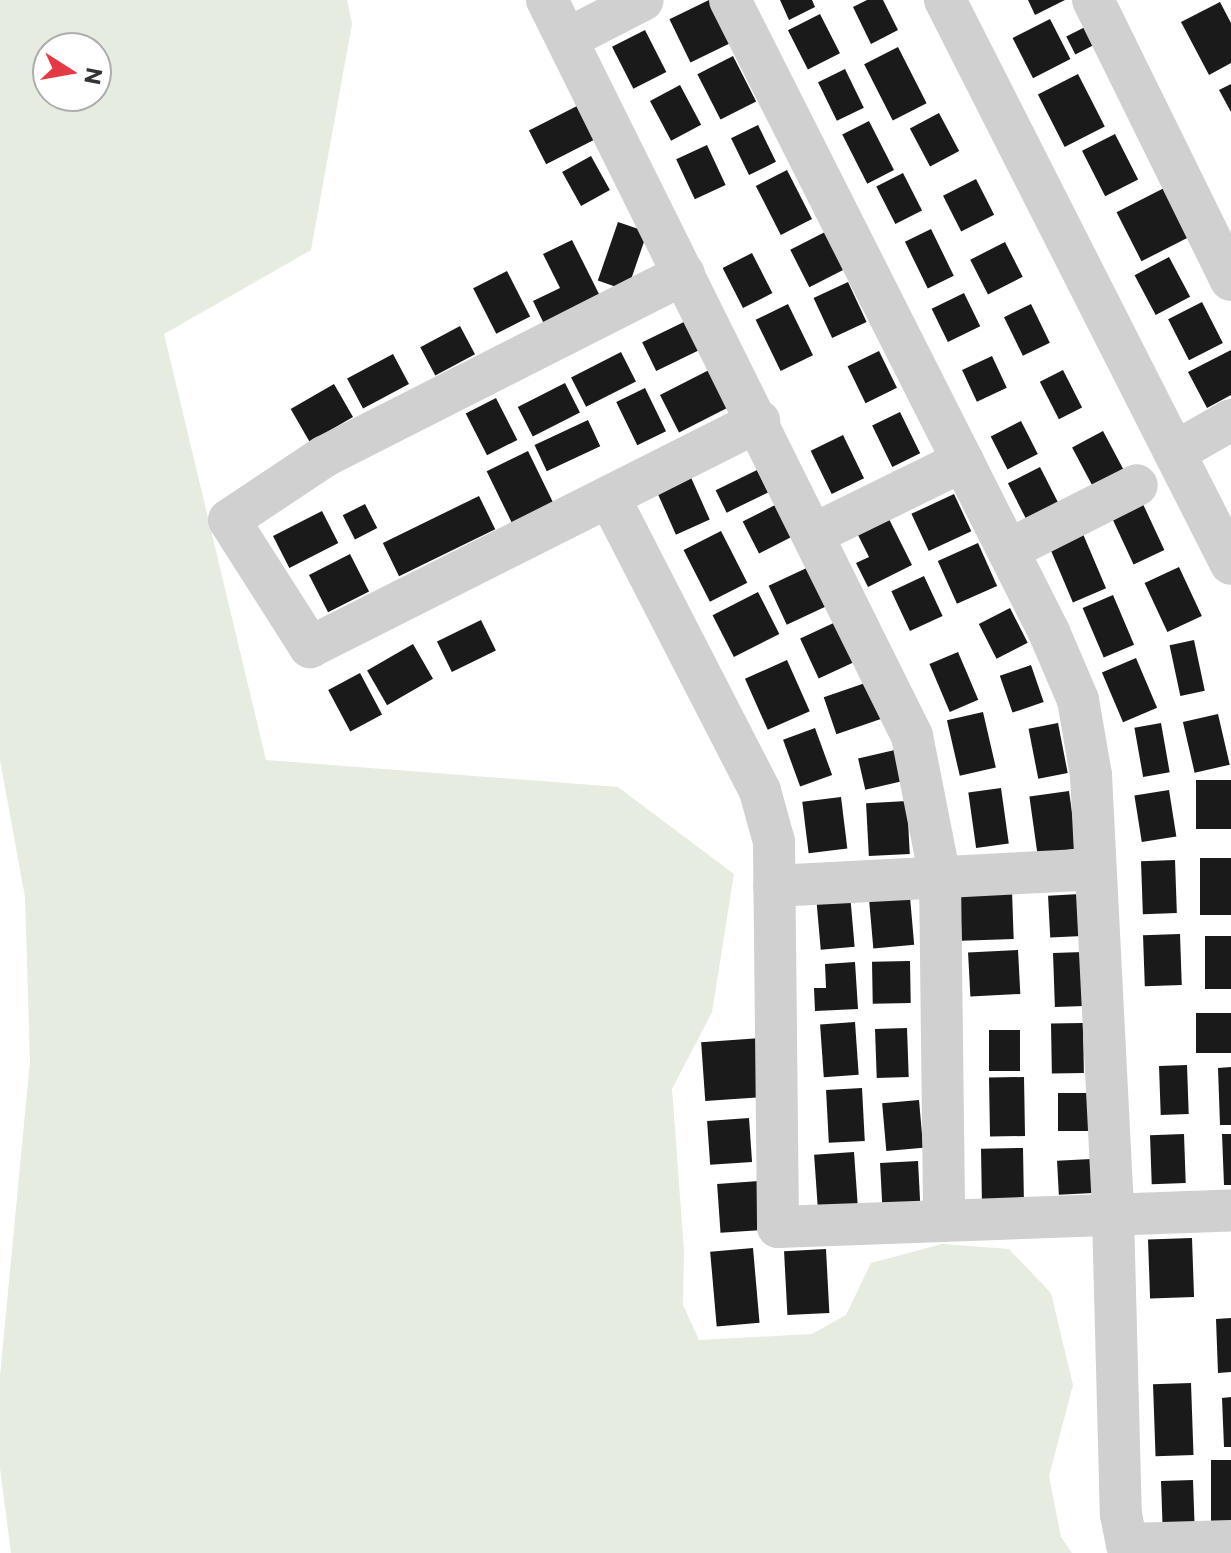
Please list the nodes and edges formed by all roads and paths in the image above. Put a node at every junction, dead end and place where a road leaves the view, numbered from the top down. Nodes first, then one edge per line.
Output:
1 (547, 0) edge
2 (643, 0) edge
3 (730, 0) edge
4 (945, 0) edge
5 (1093, 0) edge
6 (567, 39) junction
7 (684, 274) junction
8 (1231, 280) edge
9 (1231, 420) edge
10 (759, 421) junction
11 (1177, 451) junction
12 (963, 461) junction
13 (1137, 485) dead end
14 (609, 497) junction
15 (814, 534) junction
16 (1008, 550) junction
17 (1231, 564) edge
18 (1095, 869) junction
19 (940, 877) junction
20 (774, 886) junction
21 (1231, 1210) edge
22 (1113, 1215) junction
23 (944, 1221) junction
24 (1231, 1541) edge

1 - 6 street
2 - 6 street
3 - 12 street
4 - 11 street
5 - 8 street
6 - 7 street
7 - 10 street
7 - 14 street
9 - 11 street
10 - 14 street
10 - 15 street
11 - 17 street
12 - 15 street
12 - 16 street
13 - 16 street
14 - 20 street
15 - 19 street
16 - 18 street
18 - 19 street
18 - 22 street
19 - 20 street
19 - 23 street
20 - 23 street
21 - 22 street
22 - 23 street
22 - 24 street

